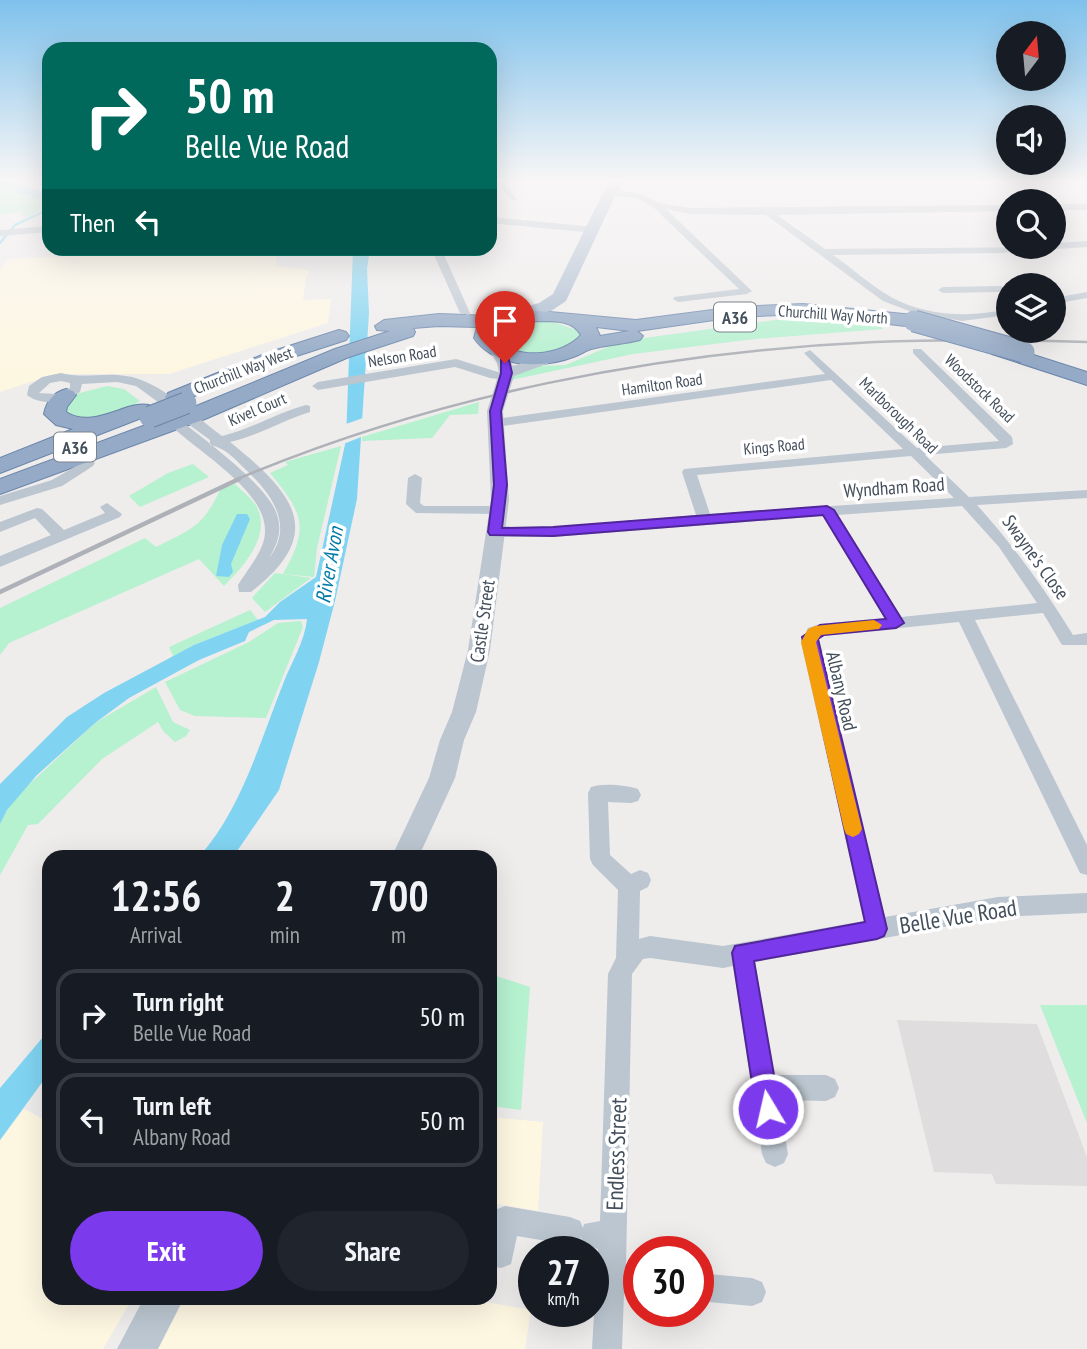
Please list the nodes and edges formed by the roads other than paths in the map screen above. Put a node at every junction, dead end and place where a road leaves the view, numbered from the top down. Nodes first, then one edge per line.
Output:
1 (589, 242) edge
2 (695, 242) edge
3 (809, 242) edge
4 (1087, 244) edge
5 (823, 252) junction
6 (440, 256) edge
7 (996, 289) edge
8 (943, 290) dead end
9 (1087, 295) edge
10 (560, 297) junction
11 (678, 299) dead end
12 (1066, 299) edge
13 (465, 313) dead end
14 (996, 315) edge
15 (503, 319) junction
16 (573, 319) junction
17 (374, 336) junction
18 (583, 345) junction
19 (491, 346) junction
20 (917, 351) dead end
21 (810, 353) dead end
22 (550, 358) junction
23 (1087, 372) edge
24 (506, 375) junction
25 (833, 376) junction
26 (1087, 379) edge
27 (318, 386) dead end
28 (71, 389) junction
29 (41, 399) junction
30 (306, 409) dead end
31 (181, 410) junction
32 (143, 413) junction
33 (495, 423) junction
34 (222, 441) junction
35 (202, 443) junction
36 (910, 451) junction
37 (0, 460) edge
38 (88, 463) dead end
39 (0, 466) edge
40 (0, 478) edge
41 (415, 478) dead end
42 (0, 487) edge
43 (1087, 494) edge
44 (0, 501) edge
45 (965, 501) junction
46 (107, 507) dead end
47 (827, 510) junction
48 (704, 519) junction
49 (496, 521) junction
50 (0, 527) edge
51 (62, 537) junction
52 (0, 562) edge
53 (1047, 607) junction
54 (965, 617) junction
55 (896, 623) junction
56 (1087, 639) edge
57 (631, 795) dead end
58 (408, 850) edge
59 (1087, 866) edge
60 (1087, 903) edge
61 (877, 929) junction
62 (742, 953) junction
63 (626, 959) junction
64 (765, 1087) junction
65 (825, 1087) dead end
66 (775, 1154) dead end
67 (593, 1234) junction
68 (497, 1253) edge
69 (623, 1278) edge
70 (623, 1283) edge
71 (714, 1288) edge
72 (752, 1292) dead end
73 (161, 1305) edge
74 (137, 1349) edge
75 (607, 1349) edge

1 - 10 main road
2 - 11 street
3 - 5 street
4 - 5 street
5 - 14 street
6 - 13 street
7 - 8 street
9 - 12 street
10 - 15 main road
10 - 16 main road
15 - 16 highway, Churchill Way North
15 - 17 highway
15 - 19 highway
16 - 18 highway
16 - 23 highway, Churchill Way North / A36, bridge
17 - 19 highway
17 - 31 highway
18 - 22 highway, Churchill Way North
18 - 26 highway, Churchill Way North / A36
19 - 22 highway
19 - 24 street
20 - 36 street, Woodstock Road
21 - 25 street, Marlborough Road
22 - 24 street
24 - 27 street, Nelson Road
24 - 33 street, Castle Street
25 - 33 street, Hamilton Road
25 - 36 street, Marlborough Road
28 - 29 street
28 - 29 street
28 - 31 street
28 - 32 highway
29 - 37 highway
30 - 34 street, Kivel Court
31 - 32 highway, Churchill Way West / A36, bridge
31 - 34 street
31 - 35 street
31 - 42 highway
32 - 39 highway, Churchill Way West / A36
32 - 40 highway, Churchill Way West / A36
33 - 49 street, Castle Street
34 - 35 street, Kivel Court
34 - 35 street
36 - 45 street, Marlborough Road
36 - 48 street, Kings Road
38 - 44 street
41 - 49 street, Wyndham Road
43 - 45 street, Wyndham Road
45 - 47 street, Wyndham Road
45 - 53 street, Swayne's Close
46 - 51 street
47 - 48 street, Wyndham Road
47 - 55 street
48 - 49 street, Wyndham Road
49 - 58 street, Castle Street
50 - 51 street
51 - 52 street
53 - 54 street
53 - 56 street, Swayne's Close
54 - 55 street
54 - 59 street
55 - 61 street, Albany Road
57 - 63 street, Endless Street
60 - 61 street, Belle Vue Road
61 - 62 street, Belle Vue Road
62 - 63 street, Belle Vue Road
62 - 64 street
63 - 67 street, Endless Street
64 - 65 street
64 - 66 street
67 - 68 street
67 - 69 street, Endless Street
70 - 75 street, Endless Street
71 - 72 street
73 - 74 street

